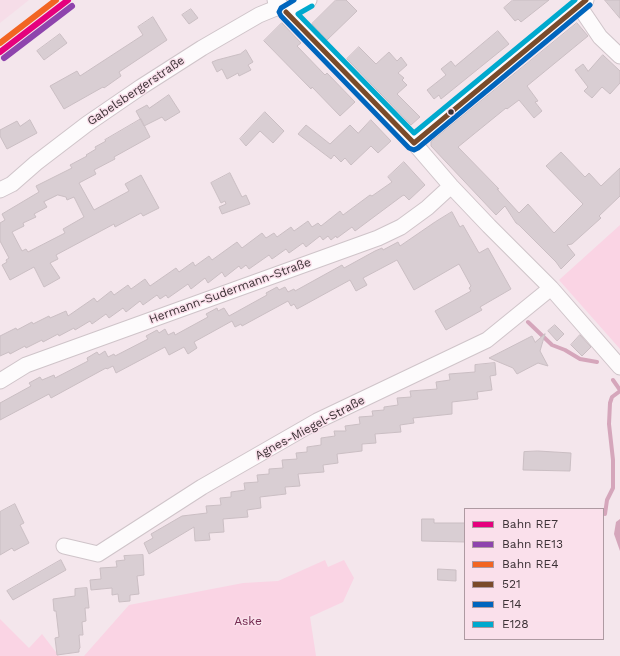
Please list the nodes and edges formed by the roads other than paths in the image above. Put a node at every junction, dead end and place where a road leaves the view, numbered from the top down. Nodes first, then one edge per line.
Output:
1 (309, 0) edge
2 (582, 3) edge
3 (281, 6) edge
4 (620, 56) edge
5 (414, 143) junction
6 (451, 186) junction
7 (0, 190) edge
8 (551, 288) junction
9 (620, 366) edge
10 (0, 382) edge
11 (64, 546) dead end

1 - 3 street, Gabelsbergerstraße
2 - 4 street
2 - 5 street
3 - 5 street
3 - 7 street, Gabelsbergerstraße
5 - 6 street
6 - 8 street
6 - 10 street, Hermann-Sudermann-Straße
8 - 9 street
8 - 11 street, Agnes-Miegel-Straße

